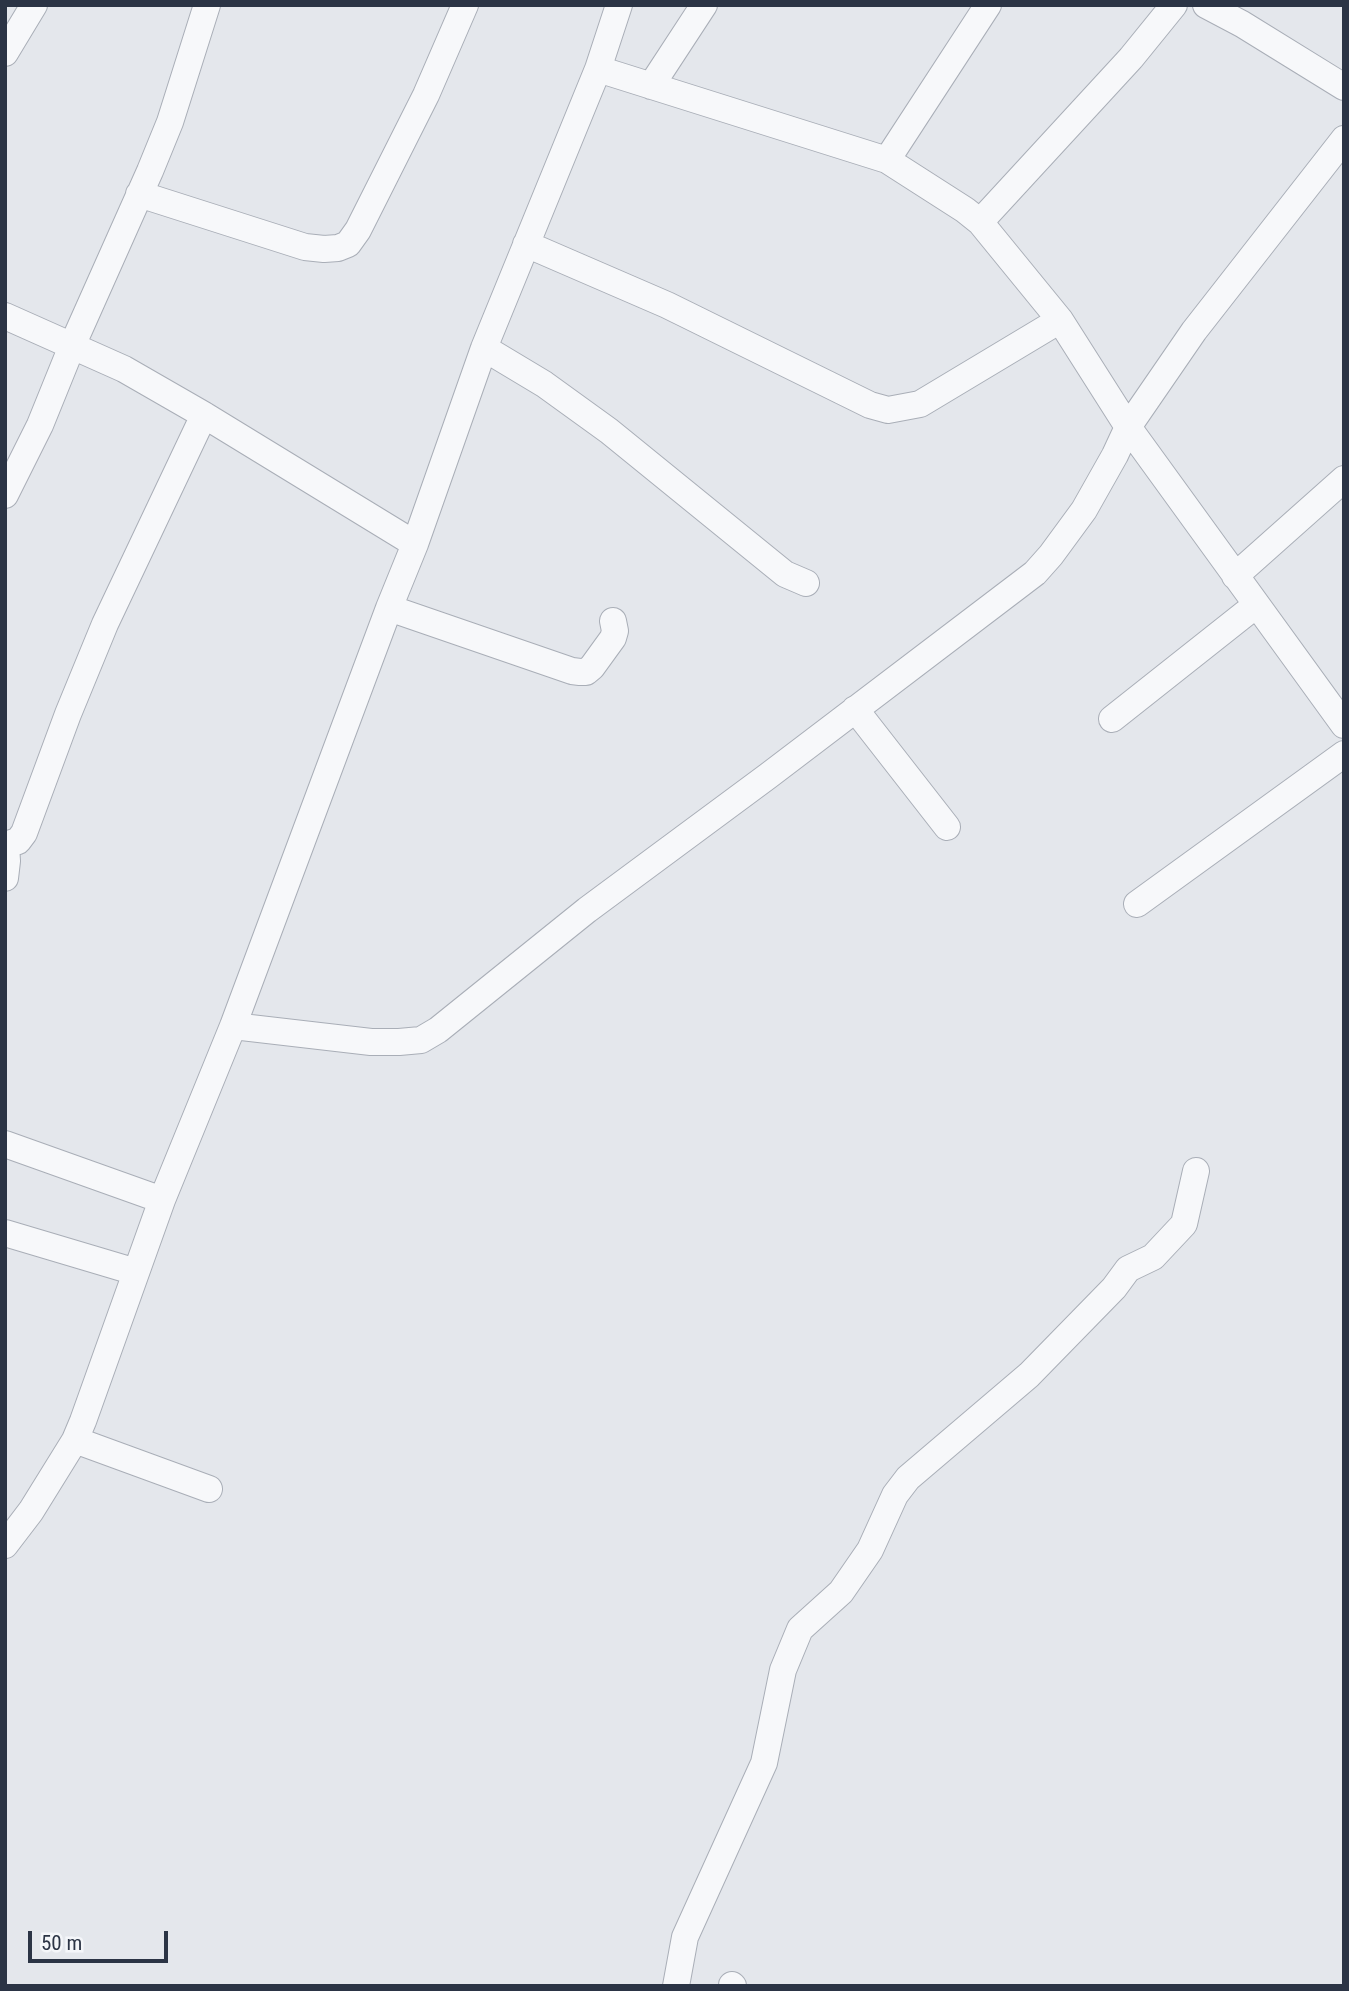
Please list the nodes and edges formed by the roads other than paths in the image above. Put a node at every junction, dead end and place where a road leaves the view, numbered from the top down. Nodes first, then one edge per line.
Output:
1 (34, 5) edge
2 (207, 5) edge
3 (465, 5) edge
4 (619, 5) edge
5 (704, 5) edge
6 (988, 5) edge
7 (1174, 5) edge
8 (1206, 5) edge
9 (5, 53) edge
10 (598, 69) junction
11 (651, 86) junction
12 (1344, 87) edge
13 (1344, 139) edge
14 (887, 160) junction
15 (139, 194) junction
16 (979, 222) junction
17 (526, 244) junction
18 (5, 316) edge
19 (1060, 320) junction
20 (72, 346) junction
21 (484, 348) junction
22 (204, 415) junction
23 (1128, 427) junction
24 (1344, 479) edge
25 (5, 495) edge
26 (415, 544) junction
27 (1235, 576) junction
28 (806, 583) dead end
29 (1256, 604) junction
30 (389, 608) junction
31 (613, 621) dead end
32 (855, 709) junction
33 (1112, 719) dead end
34 (1344, 725) edge
35 (1344, 754) edge
36 (947, 827) dead end
37 (6, 845) edge
38 (5, 878) edge
39 (1137, 904) dead end
40 (233, 1026) junction
41 (5, 1144) edge
42 (1196, 1171) dead end
43 (162, 1200) junction
44 (5, 1233) edge
45 (136, 1272) junction
46 (75, 1440) junction
47 (209, 1489) dead end
48 (5, 1545) edge
49 (676, 1986) edge

1 - 9 street
2 - 15 street
3 - 15 street
4 - 10 street
5 - 11 street
6 - 14 street
7 - 16 street
8 - 12 street
10 - 11 street
10 - 17 street
11 - 14 street
13 - 23 street
14 - 16 street
15 - 20 street
16 - 19 street
17 - 19 street
17 - 21 street
18 - 20 street
19 - 23 street
20 - 22 street
20 - 25 street
21 - 26 street
21 - 28 street
22 - 26 street
22 - 37 street
23 - 27 street
23 - 32 street
24 - 27 street
26 - 30 street
27 - 29 street
29 - 33 street
29 - 34 street
30 - 31 street
30 - 40 street
32 - 36 street
32 - 40 street
35 - 39 street
37 - 38 street
40 - 43 street
41 - 43 street
42 - 49 street
43 - 45 street
44 - 45 street
45 - 46 street
46 - 47 street
46 - 48 street

